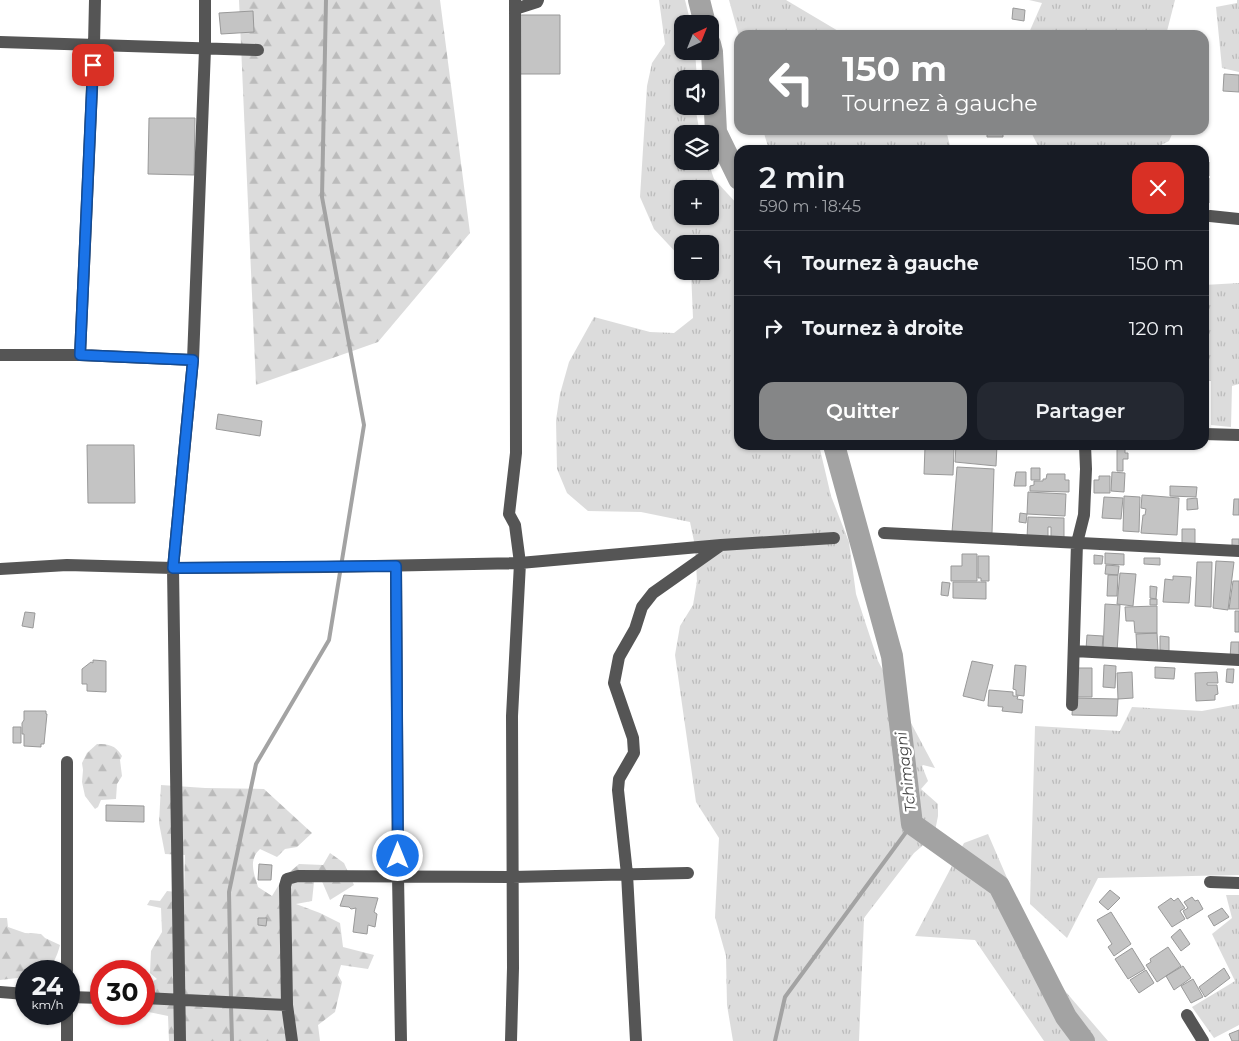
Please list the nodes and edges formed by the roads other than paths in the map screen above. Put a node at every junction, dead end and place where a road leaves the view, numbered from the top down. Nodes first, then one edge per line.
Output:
1 (95, 0) edge
2 (205, 0) edge
3 (538, 0) edge
4 (515, 4) edge
5 (0, 42) edge
6 (94, 45) junction
7 (206, 49) junction
8 (258, 50) dead end
9 (1210, 216) dead end
10 (1239, 219) edge
11 (0, 355) edge
12 (80, 355) junction
13 (193, 360) junction
14 (1209, 434) edge
15 (1239, 435) edge
16 (1085, 450) edge
17 (884, 533) dead end
18 (834, 538) dead end
19 (1076, 543) junction
20 (721, 545) junction
21 (1239, 551) edge
22 (520, 563) junction
23 (396, 566) junction
24 (173, 568) junction
25 (0, 569) edge
26 (1074, 651) junction
27 (1239, 660) edge
28 (1072, 705) dead end
29 (67, 762) dead end
30 (627, 874) junction
31 (688, 874) dead end
32 (398, 876) junction
33 (512, 877) junction
34 (1210, 882) dead end
35 (1239, 883) edge
36 (67, 960) edge
37 (0, 992) edge
38 (15, 993) edge
39 (155, 998) edge
40 (179, 999) junction
41 (287, 1005) junction
42 (1187, 1015) dead end
43 (67, 1025) edge
44 (67, 1041) edge
45 (180, 1041) edge
46 (292, 1041) edge
47 (401, 1041) edge
48 (511, 1041) edge
49 (636, 1041) edge
50 (1204, 1041) edge

1 - 6 street
2 - 7 street
3 - 4 street
4 - 22 street
5 - 6 street
6 - 7 street
6 - 12 street
7 - 8 street
7 - 13 street
9 - 10 street
11 - 12 street
12 - 13 street
13 - 24 street
14 - 15 street
16 - 19 street
17 - 19 street
18 - 20 street
19 - 21 street
19 - 26 street
20 - 22 street
20 - 30 street
22 - 23 street
22 - 33 street
23 - 24 street
23 - 32 street
24 - 25 street
24 - 40 street
26 - 27 street
26 - 28 street
29 - 36 street
30 - 31 street
30 - 33 street
30 - 49 street
32 - 33 street
32 - 41 street
32 - 47 street
33 - 48 street
34 - 35 street
37 - 38 street
39 - 40 street
40 - 41 street
40 - 45 street
41 - 46 street
42 - 50 street
43 - 44 street

